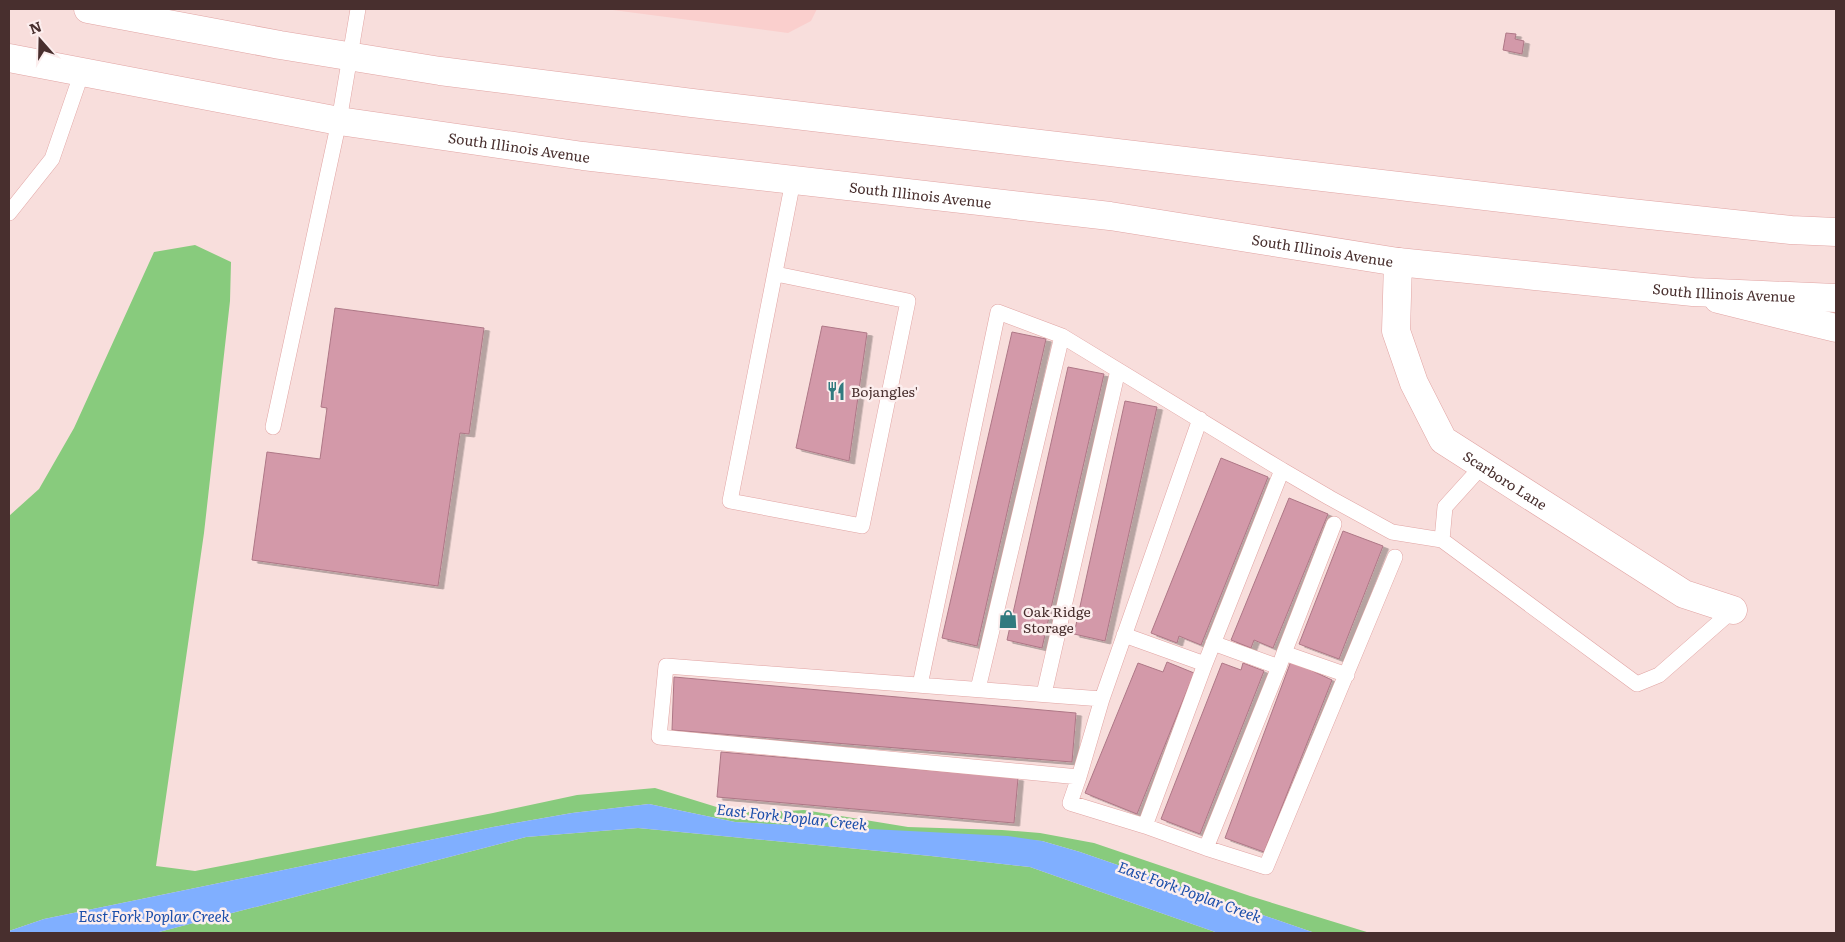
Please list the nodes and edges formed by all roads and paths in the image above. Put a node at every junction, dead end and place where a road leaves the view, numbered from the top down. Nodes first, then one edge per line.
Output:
1 (88, 9) edge
2 (358, 9) edge
3 (350, 55) junction
4 (9, 58) edge
5 (82, 72) junction
6 (339, 120) junction
7 (793, 182) junction
8 (9, 213) edge
9 (1836, 232) edge
10 (1398, 262) junction
11 (776, 274) junction
12 (1692, 292) junction
13 (1836, 298) edge
14 (1836, 328) edge
15 (1062, 336) junction
16 (1118, 370) junction
17 (1200, 419) junction
18 (273, 427) dead end
19 (1483, 465) junction
20 (1282, 470) junction
21 (1334, 524) dead end
22 (1442, 540) junction
23 (1395, 557) dead end
24 (1733, 610) joint
25 (1124, 635) junction
26 (1213, 643) junction
27 (1281, 660) junction
28 (1205, 664) junction
29 (1347, 676) junction
30 (920, 685) junction
31 (978, 690) junction
32 (1044, 694) junction
33 (1102, 699) junction
34 (1079, 777) junction
35 (1145, 826) junction
36 (1206, 848) junction

1 - 3 main road
2 - 3 lane
3 - 6 lane
3 - 9 main road
4 - 5 main road, South Illinois Avenue
5 - 6 main road, South Illinois Avenue
5 - 8 lane
6 - 7 main road, South Illinois Avenue
6 - 18 lane
7 - 10 main road, South Illinois Avenue
7 - 11 lane
10 - 12 main road, South Illinois Avenue
10 - 19 main road, Scarboro Lane
11 - 11 lane
12 - 13 main road, South Illinois Avenue
12 - 14 main road
15 - 16 lane
15 - 30 lane
15 - 31 lane
16 - 17 lane
16 - 32 lane
17 - 20 lane
17 - 25 lane
19 - 22 lane
19 - 24 main road, Scarboro Lane
20 - 22 lane
20 - 26 lane
21 - 27 lane
22 - 24 lane
23 - 29 lane
25 - 28 lane
25 - 33 lane
26 - 27 lane
26 - 28 lane
27 - 29 lane
27 - 36 lane
28 - 35 lane
29 - 36 lane
30 - 31 lane
30 - 34 lane
31 - 32 lane
32 - 33 lane
33 - 34 lane
34 - 35 lane
35 - 36 lane

